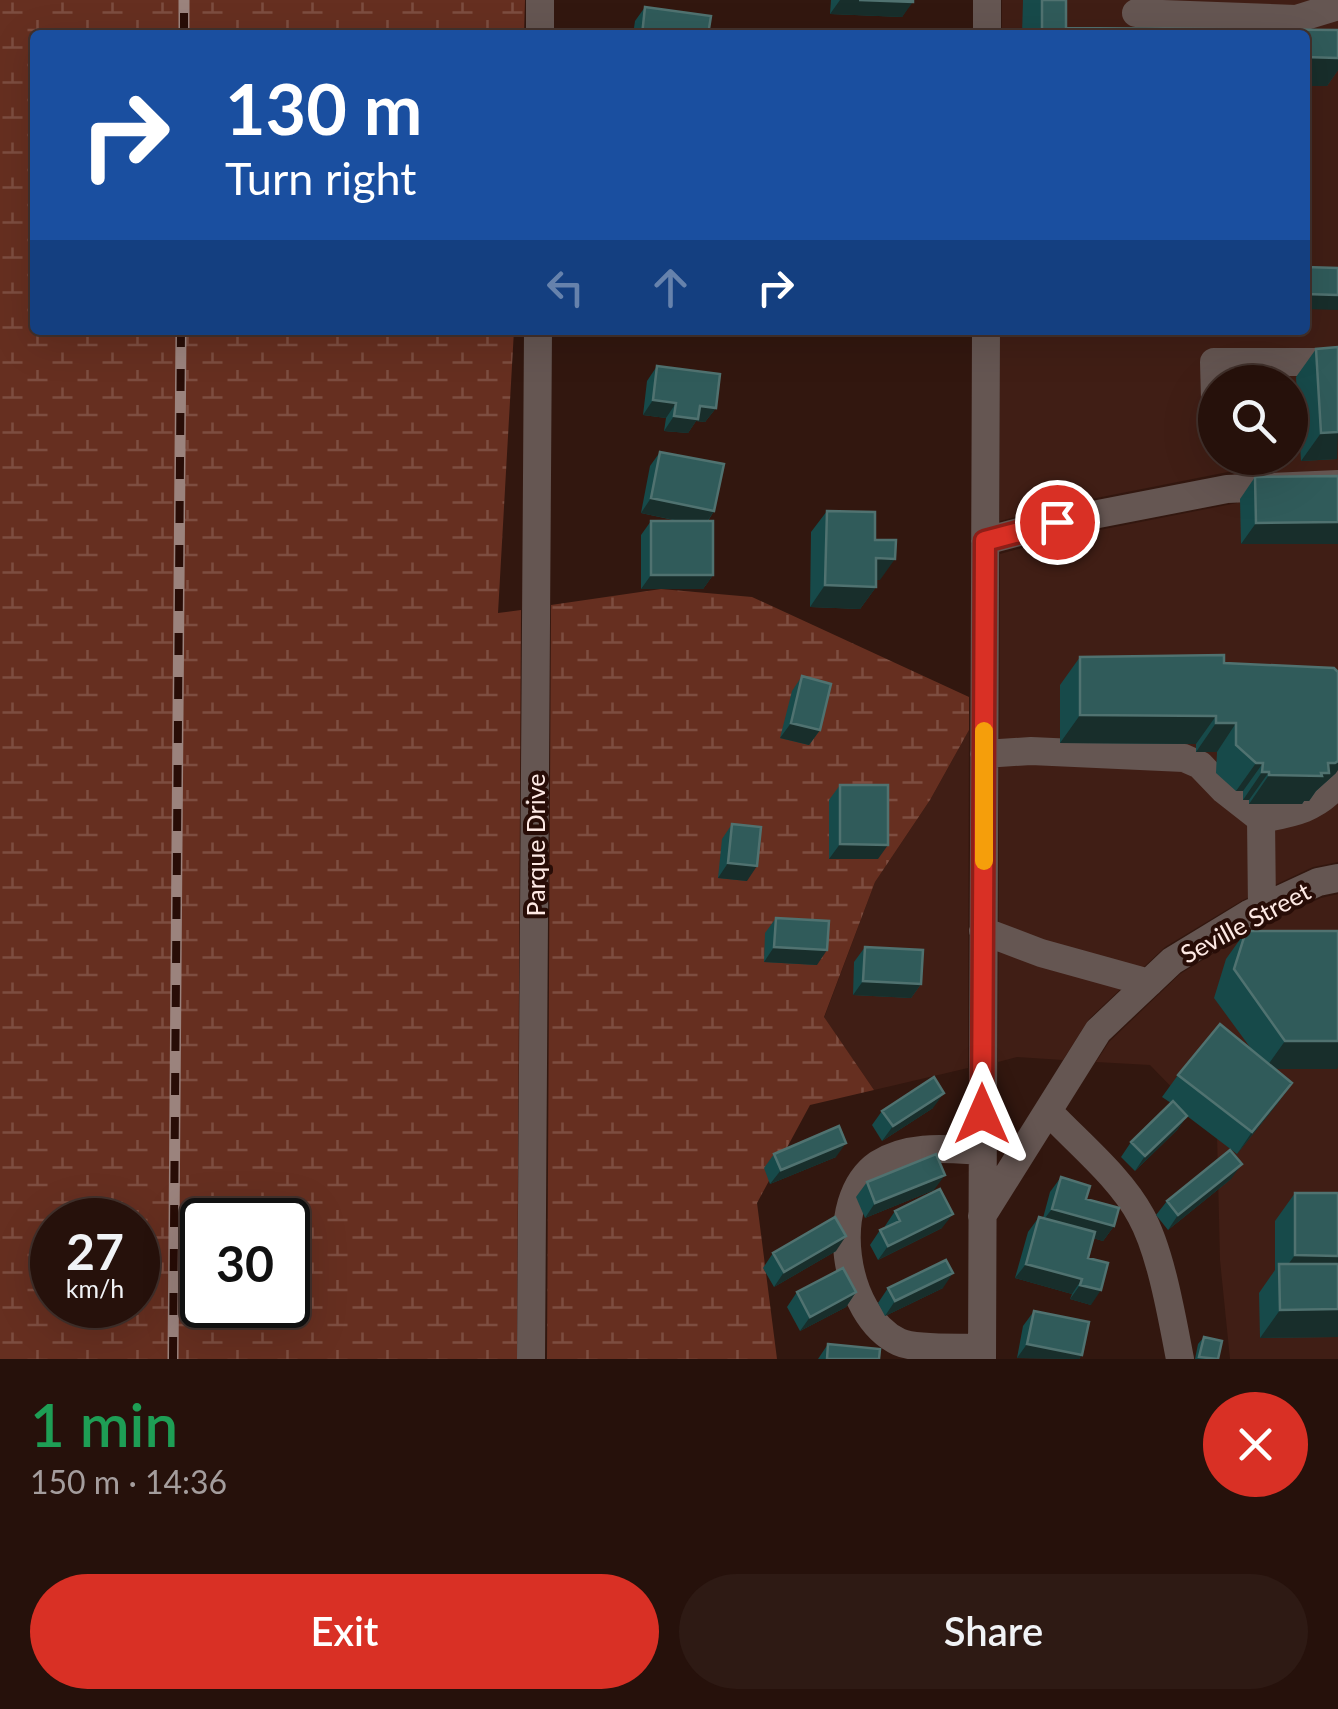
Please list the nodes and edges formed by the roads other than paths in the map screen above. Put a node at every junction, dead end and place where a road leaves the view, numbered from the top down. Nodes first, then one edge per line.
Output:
1 (540, 0) edge
2 (987, 0) edge
3 (1338, 6) edge
4 (1136, 13) dead end
5 (540, 30) edge
6 (987, 30) edge
7 (538, 335) edge
8 (986, 335) edge
9 (1338, 362) edge
10 (1308, 368) edge
11 (1338, 484) edge
12 (985, 541) junction
13 (984, 754) junction
14 (1338, 783) edge
15 (1261, 819) junction
16 (1338, 878) edge
17 (1262, 908) junction
18 (983, 932) junction
19 (1149, 983) junction
20 (1048, 1111) junction
21 (982, 1151) junction
22 (982, 1216) junction
23 (982, 1354) edge
24 (532, 1359) edge
25 (1180, 1359) edge

1 - 5 street
2 - 6 street
3 - 4 street
7 - 24 street, Parque Drive
8 - 12 street
9 - 10 street
11 - 12 street
12 - 13 street
13 - 15 street
13 - 18 street
14 - 15 street
15 - 17 street
16 - 17 street, Seville Street
17 - 19 street, Seville Street
18 - 19 street
18 - 21 street
19 - 20 street, Seville Street
20 - 22 street, Seville Street
20 - 25 street
21 - 22 street
21 - 23 street
22 - 23 street

